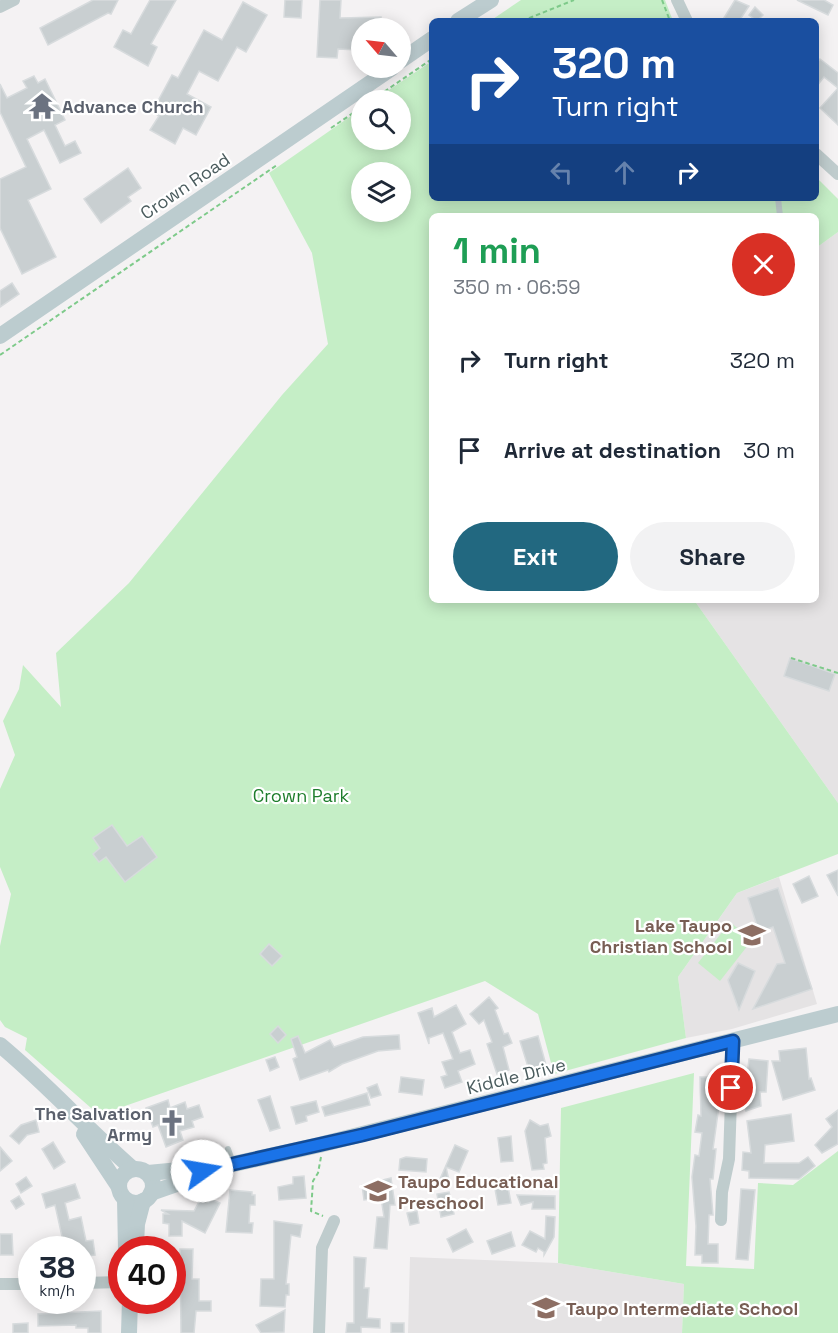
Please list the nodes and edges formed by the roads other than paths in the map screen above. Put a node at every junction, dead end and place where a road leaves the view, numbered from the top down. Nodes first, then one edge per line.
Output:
1 (14, 0) edge
2 (491, 0) edge
3 (678, 0) edge
4 (0, 7) edge
5 (463, 18) edge
6 (686, 18) edge
7 (429, 41) edge
8 (411, 53) edge
9 (377, 78) edge
10 (819, 157) edge
11 (838, 174) edge
12 (0, 336) edge
13 (838, 1014) edge
14 (733, 1041) junction
15 (0, 1045) edge
16 (78, 1120) junction
17 (141, 1171) junction
18 (202, 1171) junction
19 (122, 1193) junction
20 (147, 1197) junction
21 (721, 1220) dead end
22 (334, 1221) road end
23 (125, 1236) edge
24 (137, 1236) edge
25 (0, 1284) edge
26 (18, 1284) edge
27 (130, 1314) edge
28 (129, 1333) edge
29 (319, 1333) edge

1 - 4 street
2 - 5 street
3 - 6 street
7 - 8 street
9 - 12 street, Crown Road
10 - 11 street
13 - 14 street, Kiddle Drive
14 - 18 street, Kiddle Drive
14 - 21 street
15 - 16 street
16 - 17 street
16 - 19 street
17 - 18 street, Kiddle Drive
17 - 19 street
17 - 20 street
18 - 20 street, Kiddle Drive
19 - 20 street
19 - 23 street
20 - 24 street
22 - 29 street
25 - 26 street
27 - 28 street

